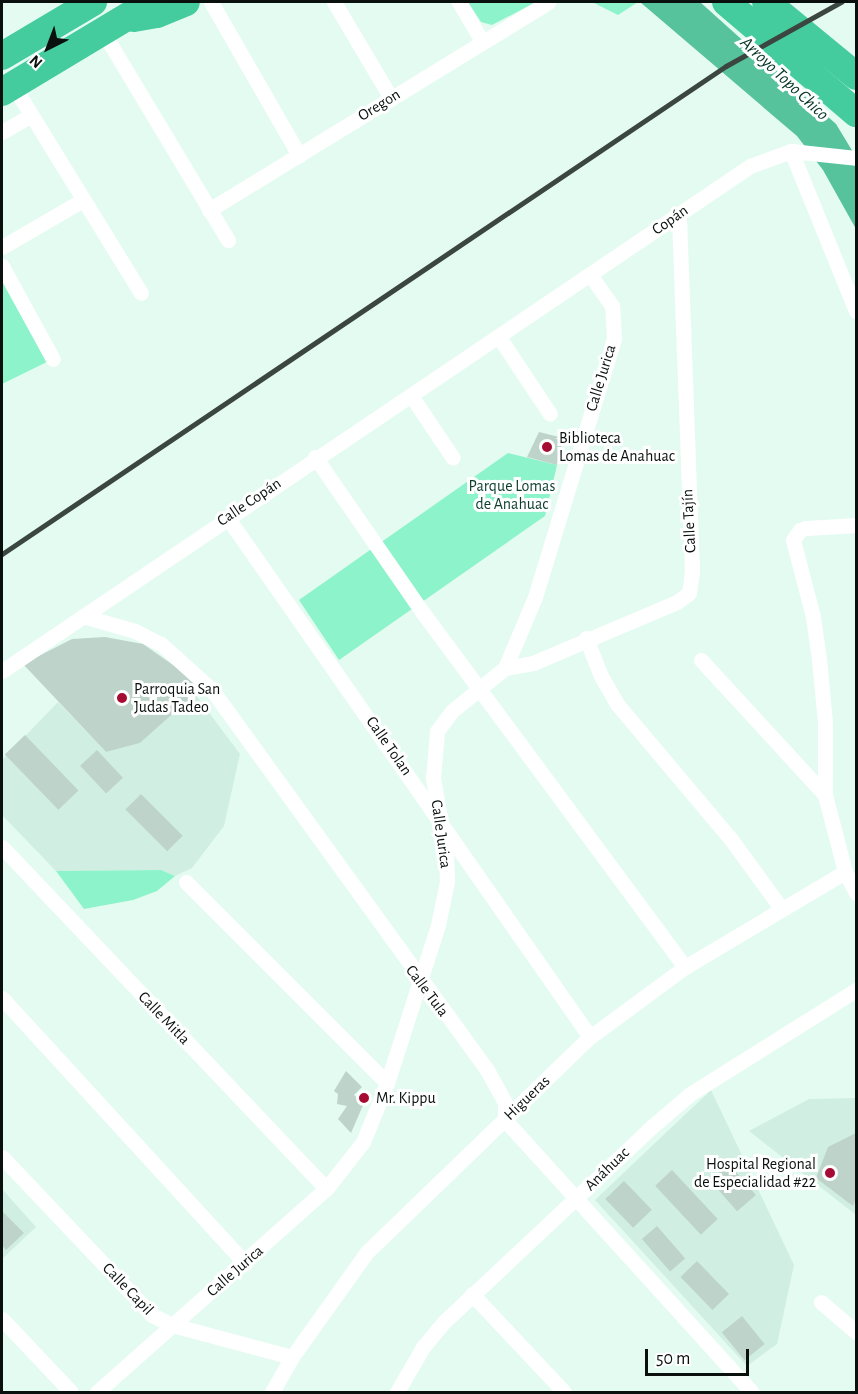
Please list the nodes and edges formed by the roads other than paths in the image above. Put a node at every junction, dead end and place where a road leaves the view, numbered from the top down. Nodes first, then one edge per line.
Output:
1 (93, 2) edge
2 (152, 2) edge
3 (186, 2) edge
4 (211, 2) edge
5 (334, 2) edge
6 (459, 2) edge
7 (548, 2) edge
8 (726, 2) edge
9 (766, 2) edge
10 (113, 25) junction
11 (482, 41) junction
12 (2, 56) edge
13 (796, 61) junction
14 (856, 76) edge
15 (7, 88) edge
16 (391, 98) junction
17 (856, 113) edge
18 (31, 115) junction
19 (856, 126) edge
20 (2, 132) edge
21 (791, 151) junction
22 (299, 155) junction
23 (855, 158) edge
24 (83, 200) junction
25 (209, 210) junction
26 (680, 213) junction
27 (228, 240) dead end
28 (2, 247) edge
29 (2, 266) edge
30 (590, 275) junction
31 (141, 293) dead end
32 (856, 311) edge
33 (499, 337) junction
34 (53, 358) dead end
35 (412, 397) junction
36 (550, 414) dead end
37 (315, 457) junction
38 (453, 458) dead end
39 (227, 516) junction
40 (856, 525) edge
41 (83, 616) junction
42 (586, 638) junction
43 (701, 660) dead end
44 (505, 668) junction
45 (2, 671) edge
46 (479, 687) junction
47 (825, 795) junction
48 (439, 817) junction
49 (2, 847) edge
50 (845, 872) junction
51 (186, 882) dead end
52 (856, 893) edge
53 (781, 908) junction
54 (685, 967) junction
55 (419, 980) junction
56 (856, 990) edge
57 (2, 998) edge
58 (590, 1037) junction
59 (387, 1083) junction
60 (505, 1120) junction
61 (2, 1157) edge
62 (326, 1189) junction
63 (576, 1198) junction
64 (244, 1263) junction
65 (472, 1294) junction
66 (821, 1302) dead end
67 (2, 1319) edge
68 (172, 1325) junction
69 (856, 1332) edge
70 (292, 1357) junction
71 (404, 1390) edge
72 (71, 1392) edge
73 (97, 1392) edge
74 (272, 1392) edge
75 (564, 1392) edge
76 (752, 1392) edge

1 - 12 highway
2 - 10 highway
3 - 10 highway
4 - 22 street
5 - 16 street
6 - 11 street
7 - 11 street, Oregon
8 - 13 highway
9 - 14 highway
10 - 15 highway
10 - 25 street
11 - 16 street, Oregon
13 - 17 highway
13 - 19 street
15 - 18 street
16 - 22 street, Oregon
18 - 20 street
18 - 24 street
21 - 23 street, Copán
21 - 26 street, Copán
21 - 32 street
22 - 25 street, Oregon
24 - 28 street
24 - 31 street
25 - 27 street
26 - 30 street, Copán
26 - 42 street, Calle Tajín
29 - 34 street
30 - 33 street, Copán
30 - 44 street, Calle Jurica
33 - 35 street, Calle Copán
33 - 36 street
35 - 37 street, Calle Copán
35 - 38 street
37 - 39 street, Calle Copán
37 - 46 street
39 - 41 street, Calle Copán
39 - 48 street, Calle Tolan
40 - 47 street
41 - 45 street, Calle Copán
41 - 55 street, Calle Tula
42 - 44 street, Calle Tajín
42 - 53 street
43 - 47 street
44 - 46 street, Calle Jurica
46 - 48 street, Calle Jurica
46 - 54 street
47 - 50 street
48 - 55 street, Calle Jurica
48 - 58 street, Calle Tolan
49 - 62 street, Calle Mitla
50 - 52 street
50 - 53 street, Higueras
51 - 59 street
53 - 54 street, Higueras
54 - 58 street, Higueras
55 - 59 street, Calle Jurica
55 - 60 street, Calle Tula
56 - 63 street, Anáhuac
57 - 64 street
58 - 60 street, Higueras
59 - 62 street, Calle Jurica
60 - 63 street
60 - 70 street, Higueras
61 - 68 street, Calle Capil
62 - 64 street, Calle Jurica
63 - 65 street, Anáhuac
63 - 76 street
64 - 68 street, Calle Jurica
65 - 71 street, Anáhuac
65 - 75 street
66 - 69 street
67 - 72 street
68 - 70 street, Calle Capil
68 - 73 street, Calle Jurica
70 - 74 street, Higueras

